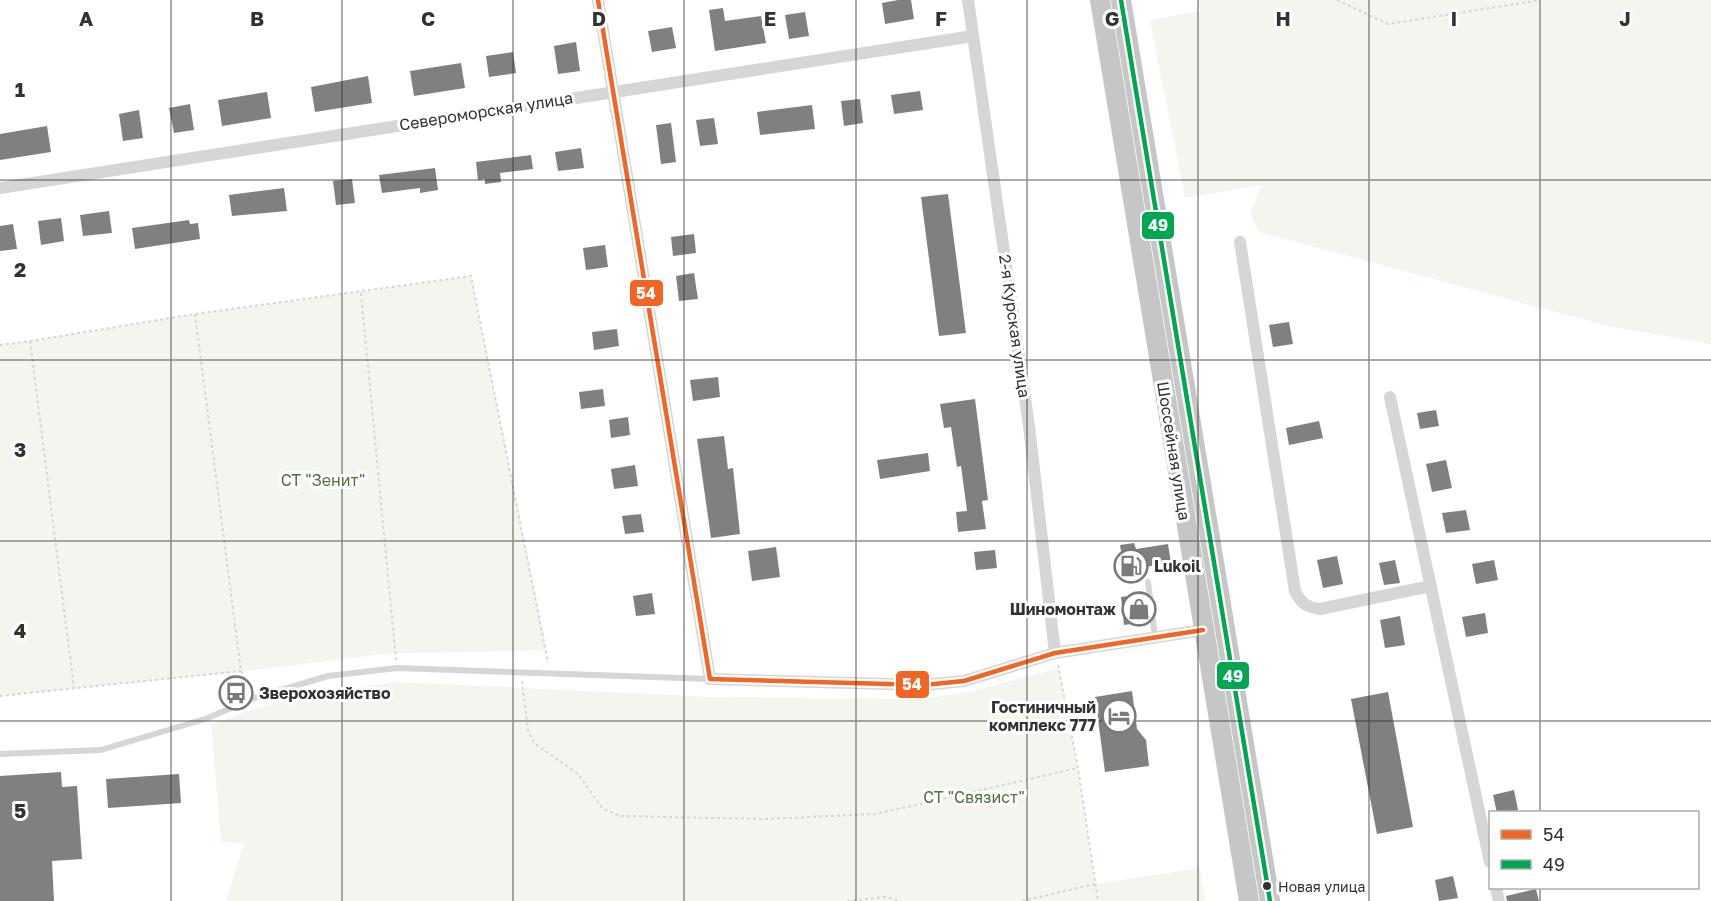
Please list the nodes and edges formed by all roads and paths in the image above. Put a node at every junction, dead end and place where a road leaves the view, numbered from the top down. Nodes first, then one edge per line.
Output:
1 (598, 0) edge
2 (968, 0) edge
3 (1100, 0) edge
4 (1121, 0) edge
5 (1337, 0) edge
6 (1541, 0) edge
7 (973, 36) junction
8 (612, 91) junction
9 (0, 188) edge
10 (1240, 242) dead end
11 (361, 292) junction
12 (195, 314) junction
13 (30, 341) junction
14 (0, 345) edge
15 (1390, 397) dead end
16 (1148, 582) dead end
17 (1431, 586) junction
18 (1203, 630) junction
19 (1155, 638) junction
20 (1055, 653) junction
21 (397, 668) junction
22 (241, 672) junction
23 (521, 673) junction
24 (549, 673) junction
25 (710, 679) junction
26 (74, 688) junction
27 (0, 696) edge
28 (254, 698) junction
29 (0, 754) edge
30 (1078, 768) junction
31 (1489, 853) edge
32 (1095, 884) junction
33 (847, 901) edge
34 (901, 901) edge
35 (1022, 901) edge
36 (1098, 901) edge
37 (1249, 901) edge
38 (1270, 901) edge

1 - 8 street
2 - 7 street, 2-я Курская улица
3 - 18 highway, Шоссейная улица
4 - 38 highway, Шоссейная улица
5 - 6 path
7 - 8 street, Североморская улица
7 - 20 street, 2-я Курская улица
8 - 9 street, Североморская улица
8 - 25 street
10 - 17 street
11 - 12 path
11 - 21 path
11 - 24 path
12 - 13 path
12 - 22 path
13 - 14 path
13 - 26 path
15 - 17 street
16 - 19 lane
17 - 31 street
18 - 19 street
18 - 37 highway, Шоссейная улица
19 - 20 street
20 - 25 street
20 - 30 path
21 - 23 lane
21 - 28 lane
22 - 26 path
22 - 28 path
23 - 24 lane
23 - 30 path
24 - 25 lane
26 - 27 path
28 - 29 lane
30 - 32 path
32 - 35 path
32 - 36 path
33 - 34 path

